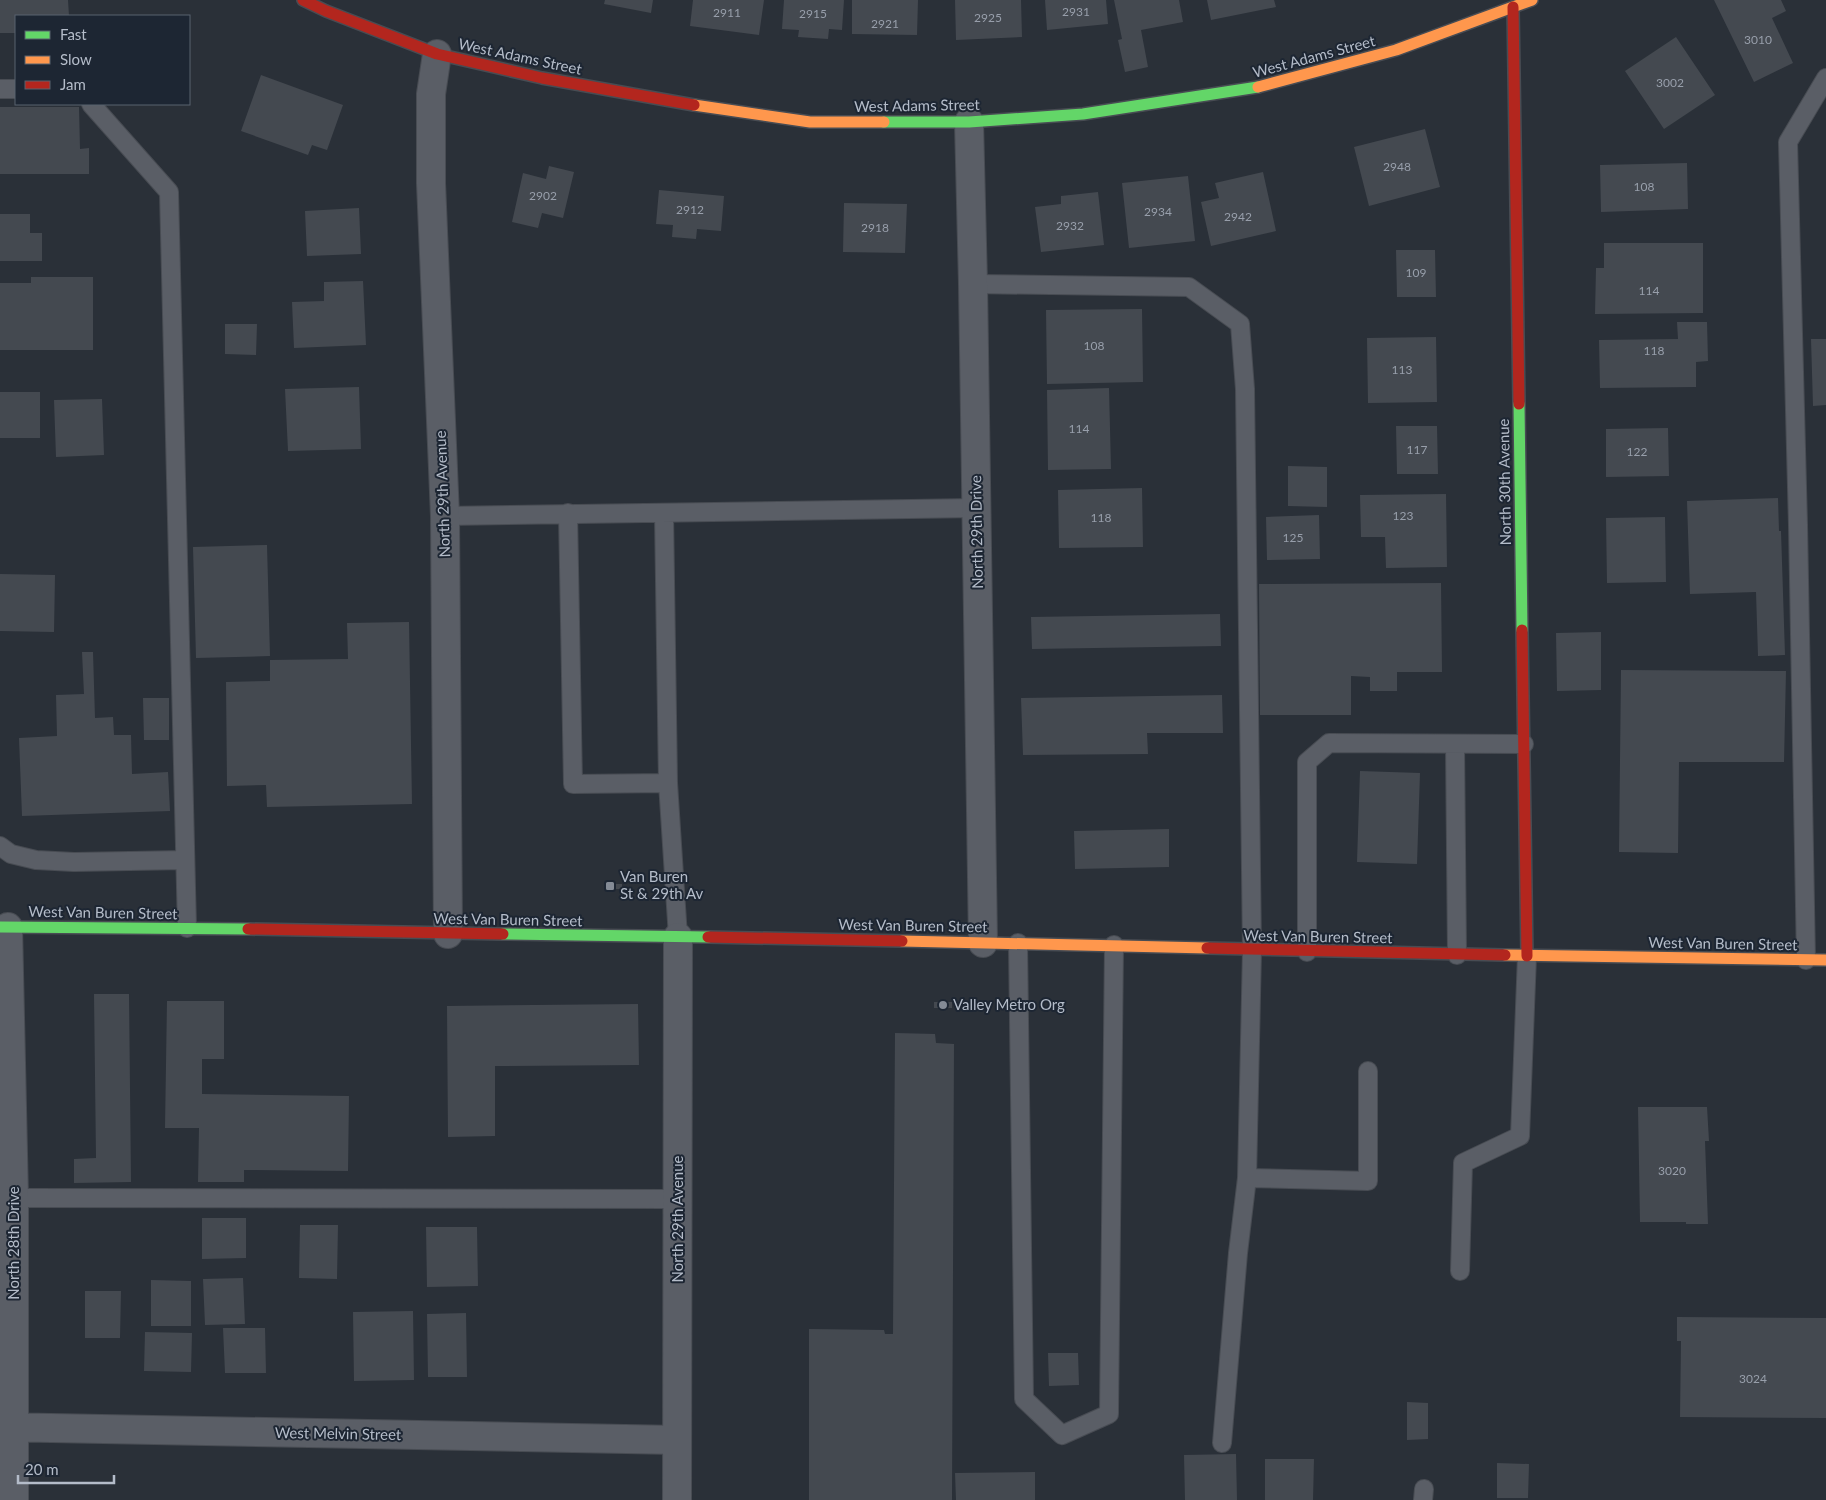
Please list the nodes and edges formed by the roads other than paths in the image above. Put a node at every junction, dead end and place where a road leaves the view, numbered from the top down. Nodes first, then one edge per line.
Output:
1 (303, 0) edge
2 (1532, 0) edge
3 (1514, 8) junction
4 (437, 54) junction
5 (1826, 78) edge
6 (0, 89) edge
7 (15, 89) edge
8 (91, 105) edge
9 (969, 122) junction
10 (973, 284) junction
11 (976, 508) junction
12 (664, 513) junction
13 (568, 514) junction
14 (445, 516) junction
15 (1455, 744) junction
16 (1524, 744) junction
17 (668, 783) junction
18 (0, 846) edge
19 (185, 860) junction
20 (4, 927) edge
21 (187, 928) junction
22 (448, 934) junction
23 (678, 937) junction
24 (983, 943) junction
25 (1018, 943) junction
26 (1114, 945) junction
27 (1252, 950) junction
28 (1307, 952) junction
29 (1457, 955) junction
30 (1527, 956) junction
31 (1806, 960) junction
32 (1826, 960) edge
33 (1368, 1071) dead end
34 (1247, 1178) junction
35 (14, 1198) junction
36 (678, 1199) junction
37 (7, 1238) edge
38 (1460, 1271) dead end
39 (7, 1330) edge
40 (7, 1427) edge
41 (677, 1440) junction
42 (1222, 1442) dead end
43 (14, 1500) edge
44 (677, 1500) edge

1 - 4 street, West Adams Street
2 - 3 street, West Adams Street
3 - 9 street, West Adams Street
3 - 16 street, North 30th Avenue
4 - 9 street, West Adams Street
4 - 14 street, North 29th Avenue
5 - 31 lane
6 - 7 lane
8 - 19 lane
9 - 10 street, North 29th Drive
10 - 11 street, North 29th Drive
10 - 27 lane
11 - 12 lane
11 - 24 street, North 29th Drive
12 - 13 lane
12 - 17 lane
13 - 14 lane
13 - 17 lane
14 - 22 street, North 29th Avenue
15 - 16 lane
15 - 28 lane
15 - 29 lane
16 - 30 street, North 30th Avenue
17 - 23 lane
18 - 19 lane
19 - 21 lane
20 - 21 street, West Van Buren Street
20 - 35 street, North 28th Drive
21 - 22 street, West Van Buren Street
22 - 23 street, West Van Buren Street
23 - 24 street, West Van Buren Street
23 - 36 street, North 29th Avenue
24 - 25 street, West Van Buren Street
25 - 26 street, West Van Buren Street
25 - 26 lane
26 - 27 street, West Van Buren Street
27 - 28 street, West Van Buren Street
27 - 34 lane
28 - 29 street, West Van Buren Street
29 - 30 street, West Van Buren Street
30 - 31 street, West Van Buren Street
30 - 38 lane
31 - 32 street, West Van Buren Street
33 - 34 lane
34 - 42 lane
35 - 36 lane
35 - 37 street, North 28th Drive
36 - 41 street, North 29th Avenue
37 - 39 street, North 28th Drive
39 - 40 street, North 28th Drive
40 - 41 street, West Melvin Street
40 - 43 street, North 28th Drive
41 - 44 street, North 29th Avenue

